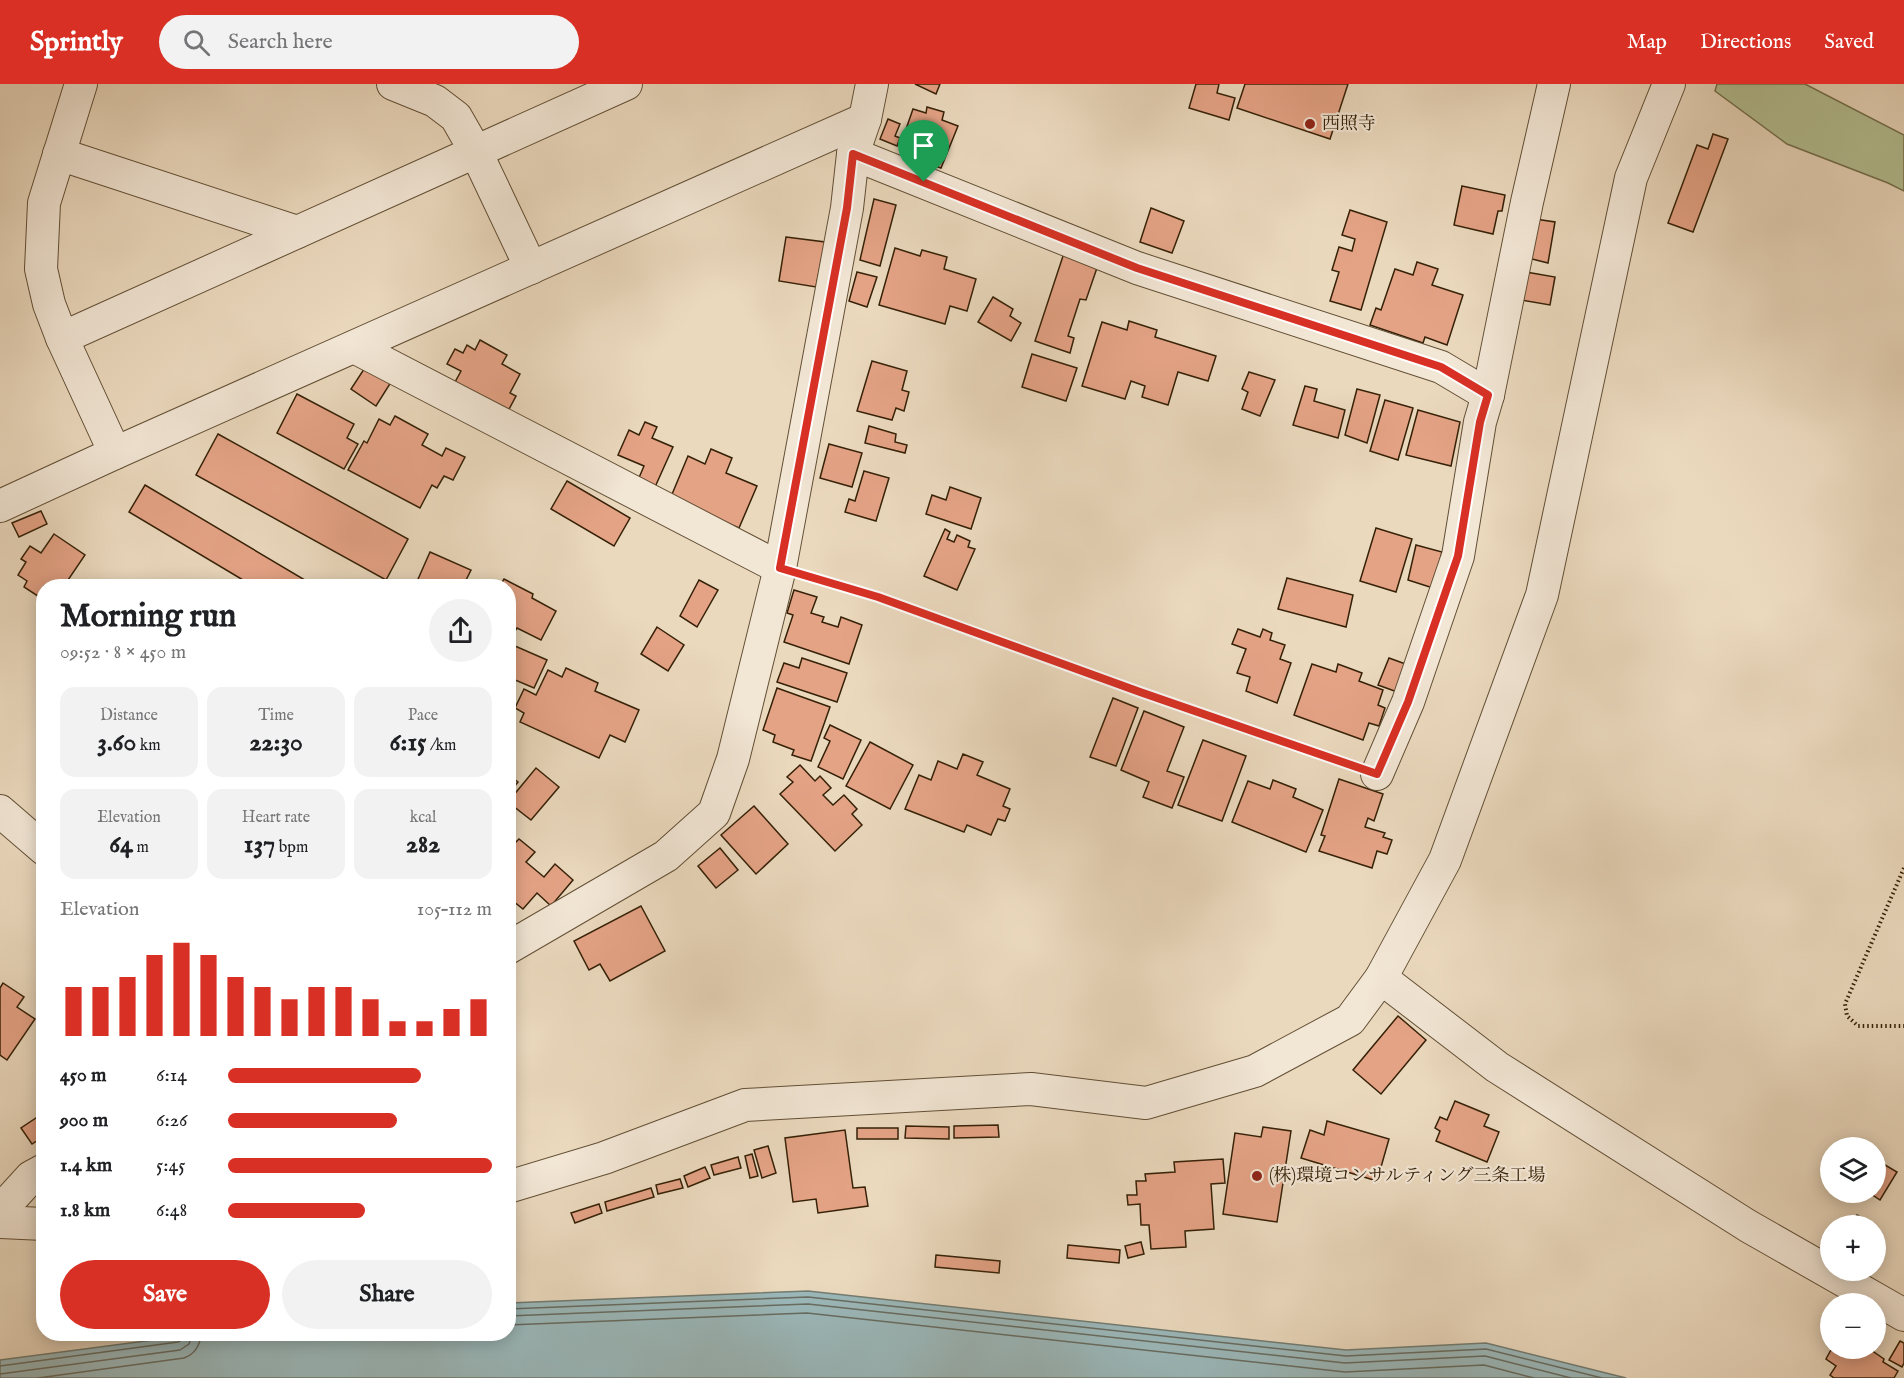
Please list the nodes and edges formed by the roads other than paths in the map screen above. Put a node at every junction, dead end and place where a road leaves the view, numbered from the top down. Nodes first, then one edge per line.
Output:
1 (81, 84) edge
2 (393, 84) edge
3 (626, 84) edge
4 (872, 84) edge
5 (1554, 84) edge
6 (1669, 84) edge
7 (865, 120) junction
8 (476, 152) junction
9 (59, 154) junction
10 (853, 154) junction
11 (297, 232) junction
12 (531, 268) junction
13 (62, 338) junction
14 (354, 347) junction
15 (1488, 395) junction
16 (116, 453) junction
17 (0, 506) edge
18 (780, 568) junction
19 (1377, 774) road end
20 (0, 811) edge
21 (36, 842) edge
22 (516, 943) edge
23 (1381, 978) junction
24 (36, 1175) edge
25 (516, 1185) edge
26 (0, 1211) edge
27 (0, 1222) edge
28 (36, 1224) edge
29 (1904, 1315) edge

1 - 9 street
2 - 8 street
3 - 8 street
4 - 7 street
5 - 15 street
6 - 23 street
7 - 10 street
7 - 12 street
8 - 11 street
8 - 12 street
9 - 11 street
9 - 13 street
10 - 15 street
10 - 18 street
11 - 13 street
12 - 14 street
13 - 16 street
14 - 16 street
14 - 18 street
15 - 19 street
16 - 17 street
18 - 22 street
20 - 21 street
23 - 25 street
23 - 29 street
24 - 26 street
27 - 28 street

